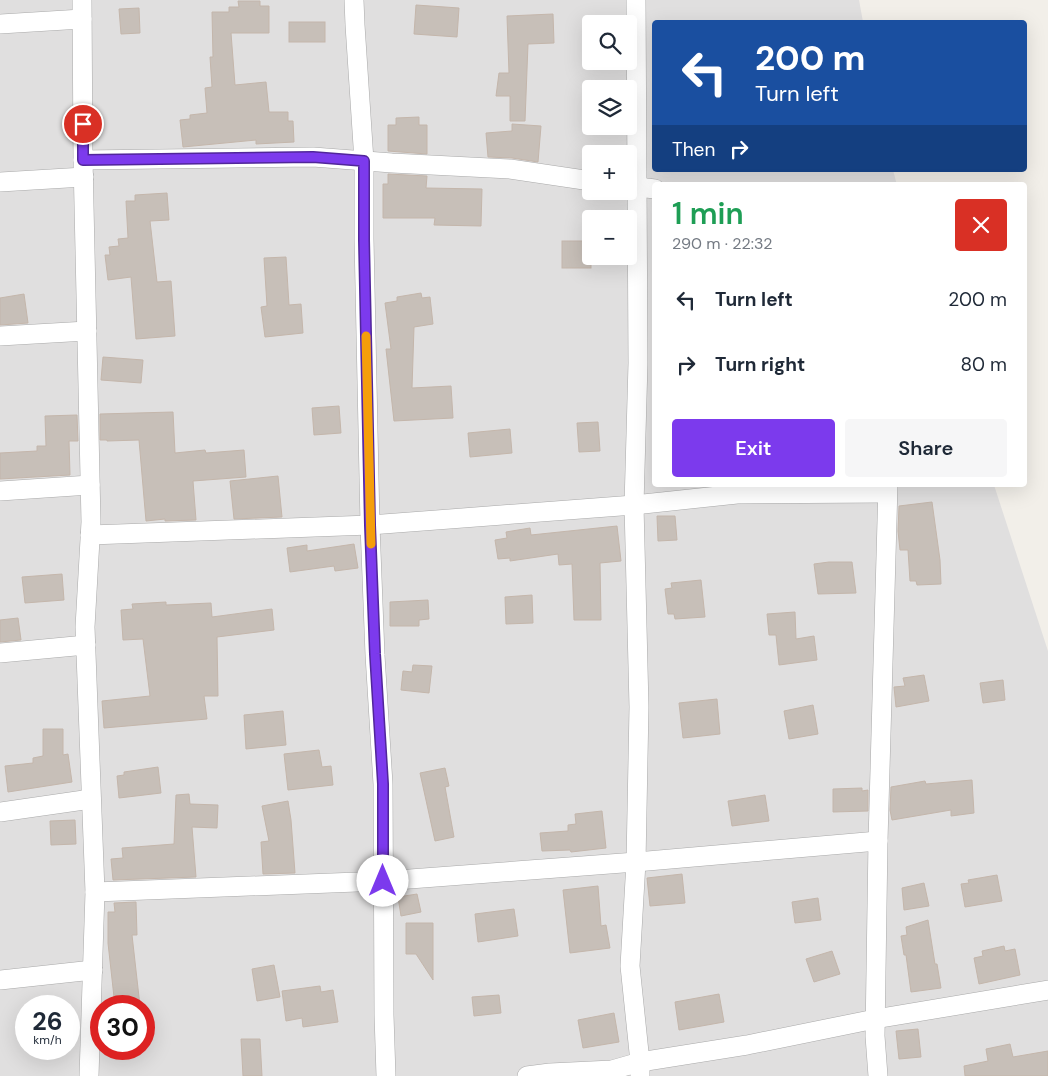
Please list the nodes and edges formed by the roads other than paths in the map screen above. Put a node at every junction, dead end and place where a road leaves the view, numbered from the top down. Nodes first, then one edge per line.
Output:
1 (354, 0) edge
2 (636, 0) edge
3 (82, 9) edge
4 (0, 24) edge
5 (633, 145) edge
6 (364, 161) junction
7 (84, 168) junction
8 (582, 180) edge
9 (0, 182) edge
10 (637, 187) edge
11 (652, 189) edge
12 (632, 200) edge
13 (87, 331) junction
14 (0, 336) edge
15 (90, 485) junction
16 (887, 489) edge
17 (0, 491) edge
18 (634, 505) junction
19 (370, 525) junction
20 (90, 535) junction
21 (86, 645) junction
22 (0, 653) edge
23 (92, 799) junction
24 (0, 812) edge
25 (878, 841) junction
26 (636, 862) junction
27 (383, 881) junction
28 (95, 892) junction
29 (93, 970) junction
30 (0, 980) edge
31 (1048, 990) edge
32 (875, 1018) junction
33 (640, 1069) edge
34 (89, 1076) edge
35 (386, 1076) edge
36 (527, 1076) edge
37 (878, 1076) edge

1 - 6 street
2 - 5 street
3 - 4 street
3 - 7 street
6 - 7 street
6 - 8 street
6 - 19 street
7 - 9 street
7 - 13 street
10 - 11 street
12 - 18 street
13 - 14 street
13 - 15 street
15 - 17 street
15 - 20 street
16 - 18 street
16 - 25 street
18 - 19 street
18 - 26 street
19 - 20 street
19 - 27 street
20 - 21 street
21 - 22 street
21 - 23 street
23 - 24 street
23 - 28 street
25 - 26 street
25 - 32 street
26 - 27 street
26 - 33 street
27 - 28 street
27 - 35 street
28 - 29 street
29 - 30 street
29 - 34 street
31 - 32 street
32 - 33 street
32 - 37 street
33 - 36 street

